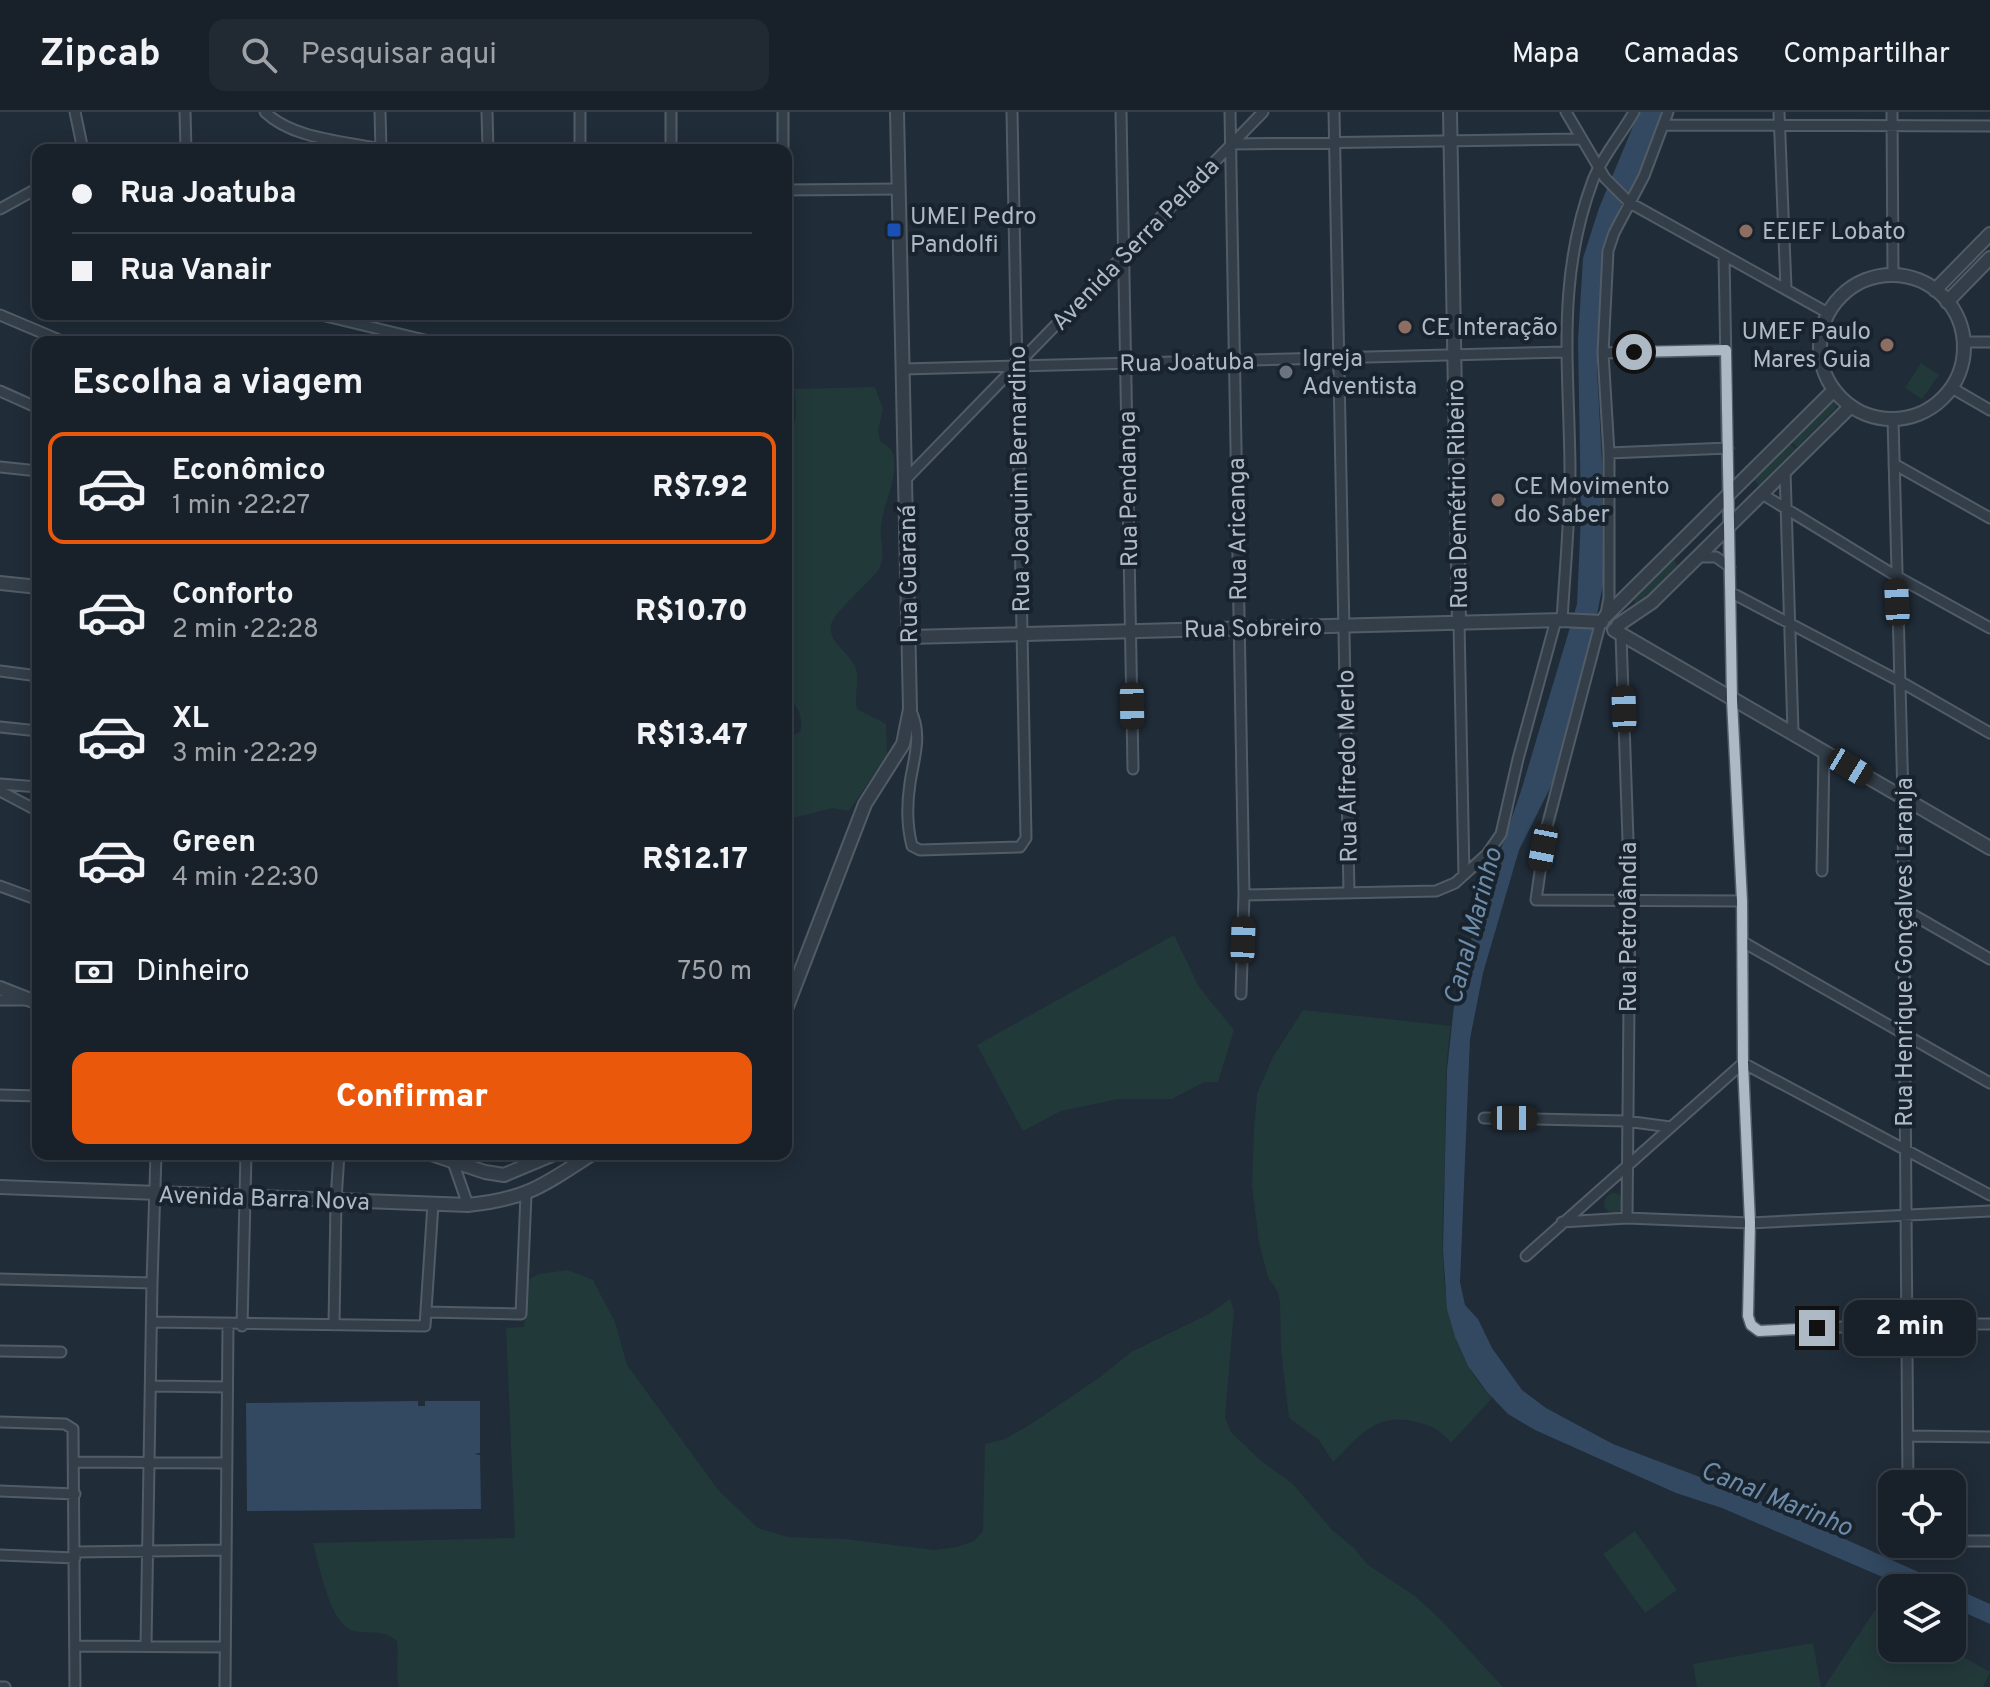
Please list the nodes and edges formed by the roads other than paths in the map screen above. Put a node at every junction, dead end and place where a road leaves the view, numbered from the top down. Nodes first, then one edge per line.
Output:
1 (75, 112) edge
2 (185, 112) edge
3 (265, 112) edge
4 (380, 112) edge
5 (487, 112) edge
6 (580, 112) edge
7 (671, 112) edge
8 (783, 112) edge
9 (897, 112) edge
10 (1012, 112) edge
11 (1121, 112) edge
12 (1230, 112) edge
13 (1263, 112) edge
14 (1334, 112) edge
15 (1450, 112) edge
16 (1566, 112) edge
17 (1634, 112) edge
18 (1668, 112) edge
19 (1779, 112) edge
20 (1892, 112) edge
21 (1664, 125) junction
22 (1780, 126) junction
23 (1990, 126) edge
24 (1892, 127) junction
25 (1582, 139) junction
26 (1451, 141) junction
27 (1335, 143) junction
28 (82, 144) edge
29 (186, 144) edge
30 (356, 144) edge
31 (383, 144) edge
32 (488, 144) edge
33 (580, 144) edge
34 (671, 144) edge
35 (783, 144) edge
36 (1231, 145) junction
37 (1598, 168) junction
38 (899, 189) junction
39 (792, 190) edge
40 (32, 191) edge
41 (1628, 201) junction
42 (0, 209) edge
43 (1990, 234) edge
44 (1124, 255) junction
45 (1724, 256) junction
46 (1990, 258) edge
47 (1893, 275) junction
48 (1786, 288) junction
49 (1935, 290) junction
50 (1947, 302) junction
51 (1828, 313) junction
52 (0, 315) edge
53 (342, 320) edge
54 (50, 336) edge
55 (408, 336) edge
56 (1964, 342) junction
57 (1990, 342) edge
58 (1726, 350) junction
59 (1566, 352) junction
60 (1603, 353) junction
61 (1454, 355) junction
62 (1339, 358) junction
63 (1234, 361) junction
64 (1125, 363) junction
65 (1017, 366) junction
66 (903, 369) junction
67 (1952, 388) junction
68 (1834, 390) junction
69 (0, 391) edge
70 (32, 405) edge
71 (1851, 406) junction
72 (1990, 410) edge
73 (1893, 419) junction
74 (1728, 448) junction
75 (1609, 453) junction
76 (1894, 464) junction
77 (0, 467) edge
78 (32, 470) edge
79 (1785, 471) junction
80 (906, 479) junction
81 (1729, 494) junction
82 (1762, 494) junction
83 (1787, 510) junction
84 (1990, 518) edge
85 (1729, 526) junction
86 (1698, 557) junction
87 (1730, 567) junction
88 (1896, 576) junction
89 (0, 583) edge
90 (32, 586) edge
91 (1730, 592) junction
92 (1614, 600) junction
93 (1563, 620) junction
94 (1601, 620) junction
95 (1790, 622) junction
96 (1459, 623) junction
97 (1344, 626) junction
98 (1239, 628) junction
99 (1990, 628) edge
100 (1617, 630) junction
101 (1131, 631) junction
102 (1022, 634) junction
103 (909, 637) junction
104 (0, 671) edge
105 (32, 675) edge
106 (1901, 682) junction
107 (1732, 700) junction
108 (910, 709) junction
109 (0, 727) edge
110 (32, 730) edge
111 (1793, 732) junction
112 (1990, 733) edge
113 (1824, 751) junction
114 (1133, 769) dead end
115 (0, 784) edge
116 (32, 787) edge
117 (0, 791) edge
118 (1903, 798) junction
119 (32, 808) edge
120 (1990, 848) edge
121 (1822, 871) dead end
122 (1464, 875) junction
123 (0, 886) edge
124 (1349, 893) junction
125 (1244, 895) junction
126 (32, 898) edge
127 (1630, 899) junction
128 (1742, 901) junction
129 (1903, 909) junction
130 (1743, 942) junction
131 (1990, 959) edge
132 (0, 988) edge
133 (792, 993) edge
134 (1241, 994) dead end
135 (0, 1000) edge
136 (32, 1001) edge
137 (32, 1002) edge
138 (1903, 1034) junction
139 (1743, 1063) junction
140 (1990, 1083) edge
141 (0, 1095) edge
142 (32, 1096) edge
143 (1484, 1118) dead end
144 (1626, 1121) junction
145 (1670, 1127) junction
146 (1905, 1148) junction
147 (156, 1160) edge
148 (246, 1160) edge
149 (339, 1160) edge
150 (453, 1160) edge
151 (458, 1160) edge
152 (538, 1160) edge
153 (555, 1160) edge
154 (583, 1160) edge
155 (1626, 1166) junction
156 (563, 1174) junction
157 (504, 1175) junction
158 (0, 1187) edge
159 (155, 1194) junction
160 (526, 1195) junction
161 (1990, 1195) edge
162 (246, 1197) junction
163 (336, 1200) junction
164 (502, 1201) junction
165 (433, 1204) junction
166 (468, 1205) junction
167 (1990, 1211) edge
168 (1905, 1215) junction
169 (1627, 1218) junction
170 (1561, 1222) junction
171 (1750, 1223) junction
172 (1526, 1256) dead end
173 (0, 1279) edge
174 (152, 1283) junction
175 (426, 1312) junction
176 (152, 1322) junction
177 (1905, 1324) junction
178 (1990, 1324) edge
179 (228, 1325) junction
180 (334, 1325) junction
181 (242, 1326) junction
182 (0, 1351) edge
183 (61, 1352) dead end
184 (151, 1386) junction
185 (227, 1387) junction
186 (0, 1422) edge
187 (1908, 1436) junction
188 (1990, 1437) edge
189 (74, 1462) junction
190 (148, 1462) junction
191 (225, 1463) junction
192 (1908, 1470) edge
193 (0, 1491) edge
194 (75, 1494) junction
195 (1966, 1541) edge
196 (1990, 1541) edge
197 (226, 1550) junction
198 (147, 1551) junction
199 (0, 1555) edge
200 (76, 1555) junction
201 (76, 1646) junction
202 (146, 1646) junction
203 (225, 1647) junction
204 (75, 1687) edge
205 (225, 1687) edge

1 - 28 street
2 - 29 street
3 - 30 street
4 - 31 street
5 - 32 street
6 - 33 street
7 - 34 street
8 - 35 street
9 - 38 street, Rua Guaraná
10 - 65 street, Rua Joaquim Bernardino
11 - 44 street, Rua Pendanga
12 - 36 street, Rua Aricanga
13 - 36 street, Avenida Serra Pelada
14 - 27 street, Rua Alfredo Merlo
15 - 26 street, Rua Demétrio Ribeiro
16 - 25 street
17 - 37 street
18 - 21 street
19 - 22 street
20 - 24 street
21 - 22 street
21 - 41 street
22 - 24 street
22 - 48 street
23 - 24 street
24 - 47 street
25 - 26 street
25 - 37 street
26 - 27 street
26 - 61 street, Rua Demétrio Ribeiro
27 - 36 street
27 - 62 street, Rua Alfredo Merlo
36 - 44 street, Avenida Serra Pelada
36 - 63 street, Rua Aricanga
37 - 41 street
37 - 59 street
38 - 39 street
38 - 66 street, Rua Guaraná
40 - 42 street
41 - 45 street
41 - 60 street
43 - 49 street
44 - 64 street, Rua Pendanga
44 - 65 street, Avenida Serra Pelada
45 - 48 street
45 - 58 street
46 - 50 street
47 - 49 street
47 - 51 street
48 - 51 street
49 - 50 street
50 - 56 street
51 - 68 street
52 - 54 street
53 - 55 street
56 - 57 street
56 - 67 street
58 - 60 street
58 - 74 street
59 - 61 street, Rua Joatuba
59 - 93 street
60 - 75 street
61 - 62 street, Rua Joatuba
61 - 96 street, Rua Demétrio Ribeiro
62 - 63 street, Rua Joatuba
62 - 97 street, Rua Alfredo Merlo
63 - 64 street, Rua Joatuba
63 - 98 street, Rua Aricanga
64 - 65 street, Rua Joatuba
64 - 101 street, Rua Pendanga
65 - 66 street, Rua Joatuba
65 - 80 street, Avenida Serra Pelada
65 - 102 street, Rua Joaquim Bernardino
66 - 80 street, Rua Guaraná
67 - 72 street
67 - 73 street
68 - 71 street
68 - 81 street
69 - 70 street
71 - 73 street
71 - 79 street
73 - 76 street, Rua Henrique Gonçalves Laranja
74 - 75 street
74 - 81 street
75 - 92 street
76 - 84 street
76 - 88 street, Rua Henrique Gonçalves Laranja
77 - 78 street
79 - 82 street
79 - 83 street
80 - 103 street, Rua Guaraná
81 - 85 street
81 - 92 street
82 - 83 street
82 - 85 street
83 - 88 street
83 - 95 street
85 - 86 street
85 - 87 street
86 - 87 street
86 - 100 street
87 - 91 street
88 - 99 street
88 - 106 street, Rua Henrique Gonçalves Laranja
89 - 90 street
91 - 95 street
91 - 107 street
92 - 94 street
93 - 94 street, Rua Sobreiro
93 - 96 street, Rua Sobreiro
93 - 122 street
94 - 100 street
94 - 127 street
95 - 106 street
95 - 111 street
96 - 97 street, Rua Sobreiro
96 - 122 street, Rua Demétrio Ribeiro
97 - 98 street, Rua Sobreiro
97 - 124 street, Rua Alfredo Merlo
98 - 101 street, Rua Sobreiro
98 - 125 street, Rua Aricanga
100 - 107 street
100 - 127 street, Rua Petrolândia
101 - 102 street, Rua Sobreiro
101 - 114 street, Rua Pendanga
102 - 103 street, Rua Sobreiro
102 - 108 street, Rua Joaquim Bernardino
103 - 108 street, Rua Guaraná
104 - 105 street
106 - 112 street
106 - 118 street, Rua Henrique Gonçalves Laranja
107 - 111 street
107 - 128 street
108 - 133 street, Rua Guaraná
109 - 110 street
111 - 113 street
113 - 118 street
113 - 121 street
115 - 116 street
117 - 119 street
118 - 120 street
118 - 129 street, Rua Henrique Gonçalves Laranja
122 - 124 street
123 - 126 street
124 - 125 street
125 - 134 street, Rua Aricanga
127 - 128 street
127 - 144 street, Rua Petrolândia
128 - 130 street
129 - 131 street
129 - 138 street, Rua Henrique Gonçalves Laranja
130 - 138 street
130 - 139 street
132 - 136 street
135 - 137 street
138 - 140 street
138 - 146 street, Rua Henrique Gonçalves Laranja
139 - 145 street
139 - 146 street
139 - 171 street
141 - 142 street
143 - 144 street
144 - 145 street
144 - 155 street, Rua Petrolândia
145 - 155 street
146 - 161 street
146 - 168 street, Rua Henrique Gonçalves Laranja
147 - 159 street
148 - 162 street
149 - 163 street
150 - 166 street
151 - 157 street
152 - 157 street
153 - 156 street
154 - 156 street
155 - 169 street, Rua Petrolândia
155 - 170 street
156 - 160 street
157 - 164 street
158 - 159 street, Avenida Barra Nova
159 - 162 street, Avenida Barra Nova
159 - 174 street
160 - 164 street, Avenida Barra Nova
160 - 175 street
162 - 163 street, Avenida Barra Nova
162 - 181 street
163 - 165 street, Avenida Barra Nova
163 - 180 street
164 - 166 street, Avenida Barra Nova
165 - 166 street, Avenida Barra Nova
165 - 175 street
167 - 168 street
168 - 171 street
168 - 177 street, Rua Henrique Gonçalves Laranja
169 - 170 street
169 - 171 street
170 - 172 street
171 - 177 street
173 - 174 street
174 - 176 street
175 - 180 street
176 - 179 street
176 - 184 street
177 - 178 street
177 - 187 street, Rua Henrique Gonçalves Laranja
179 - 181 street
179 - 185 street
180 - 181 street
182 - 183 street
184 - 185 street
184 - 190 street
185 - 191 street
186 - 189 street
187 - 188 street
187 - 192 street, Rua Henrique Gonçalves Laranja
189 - 190 street
189 - 194 street
190 - 191 street
190 - 198 street
191 - 197 street
193 - 194 street
194 - 200 street
195 - 196 street
197 - 198 street
197 - 203 street
198 - 200 street
198 - 202 street
199 - 200 street
200 - 201 street
201 - 202 street
201 - 204 street
202 - 203 street
203 - 205 street

